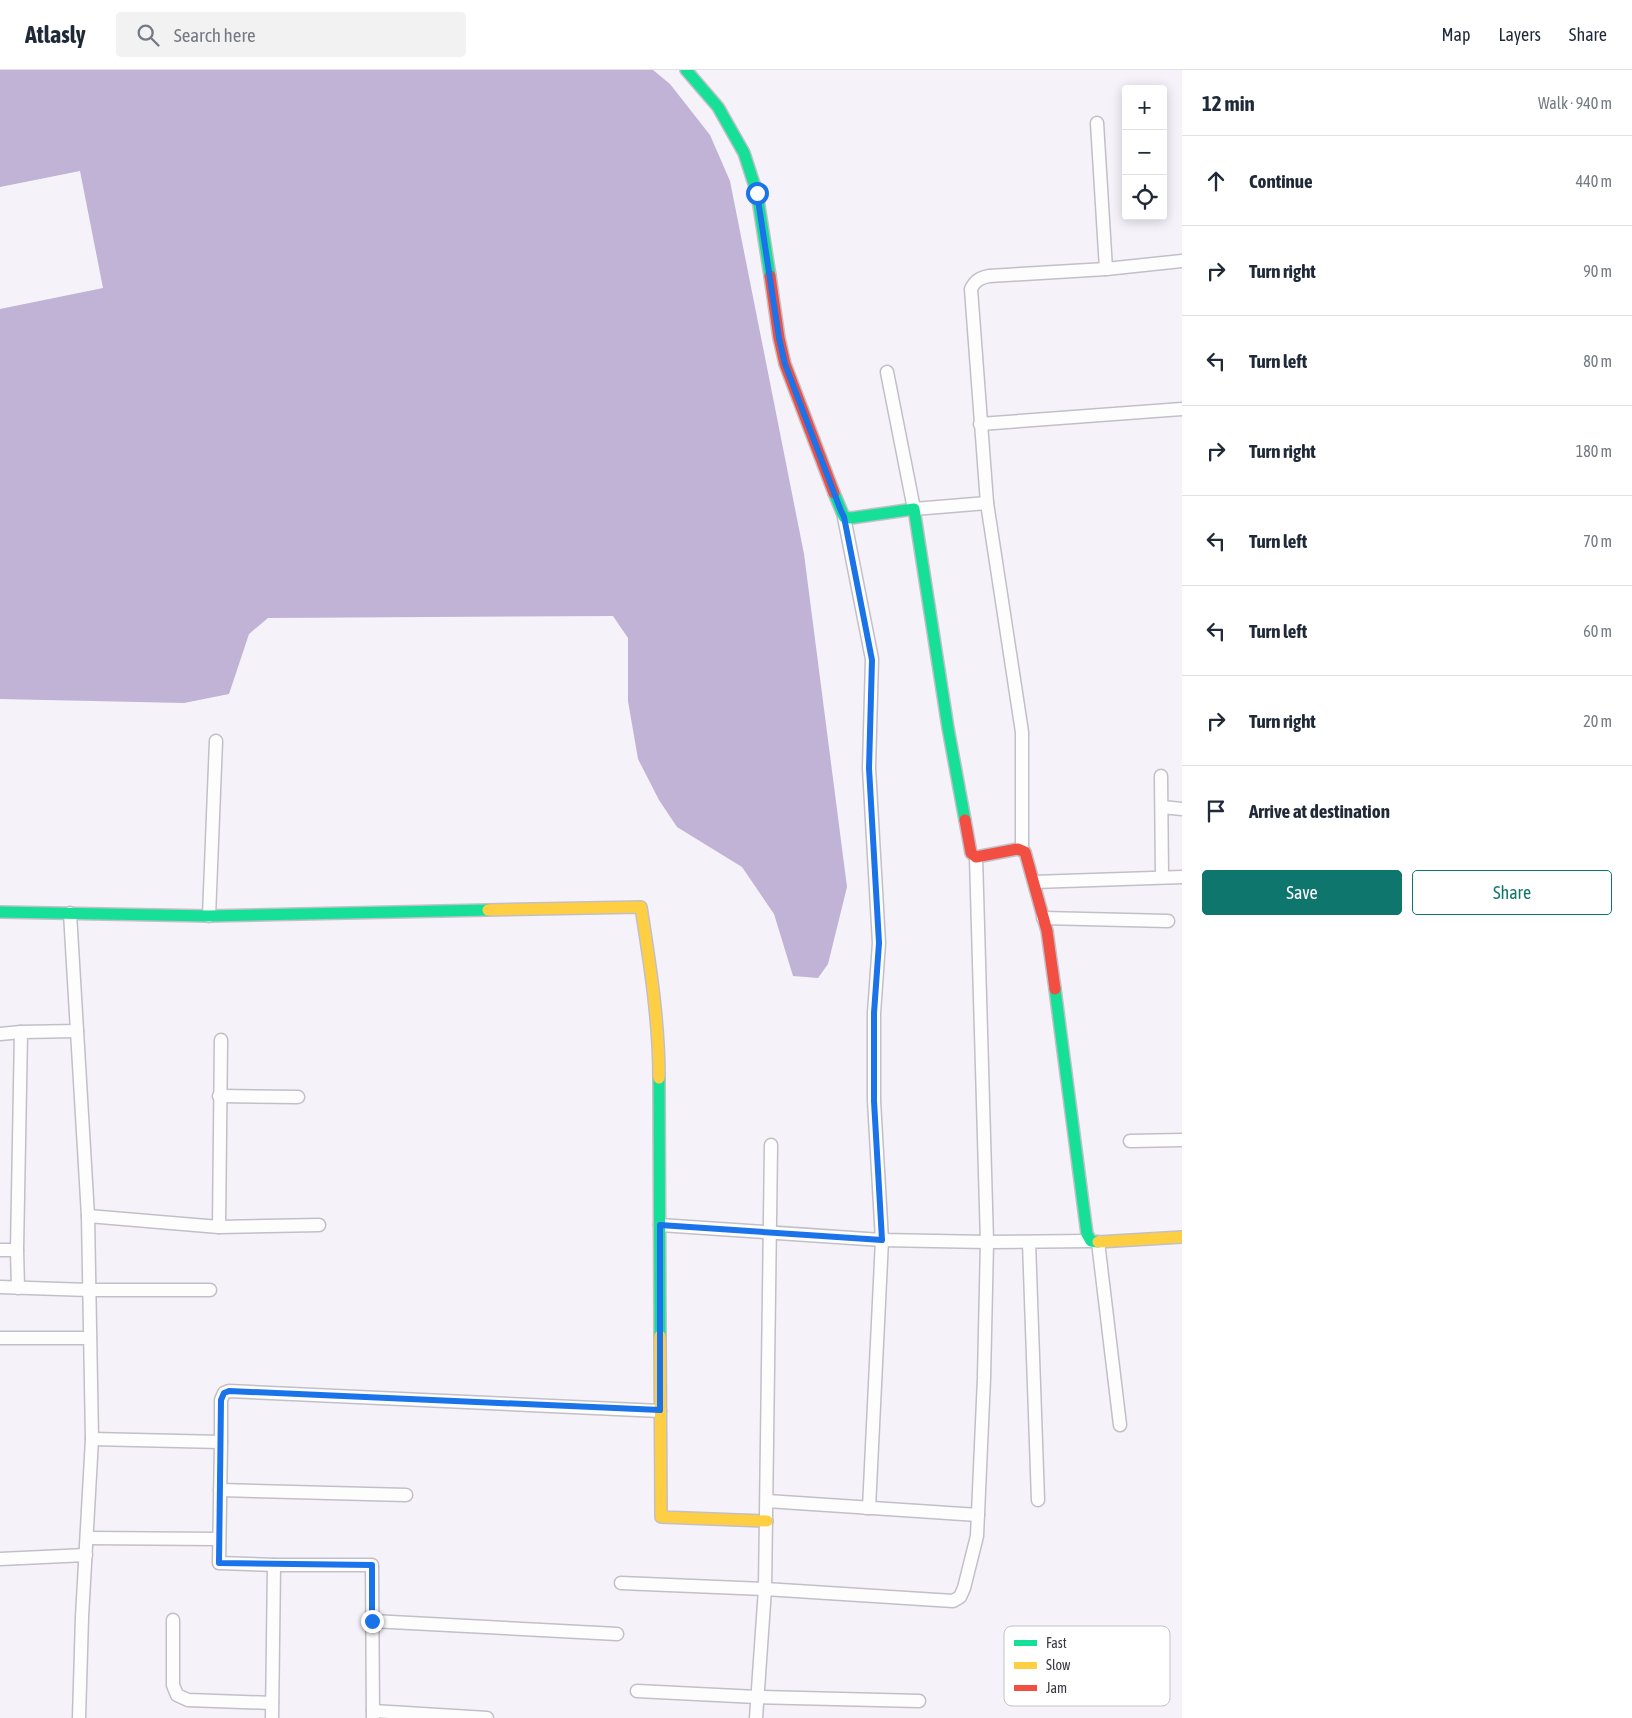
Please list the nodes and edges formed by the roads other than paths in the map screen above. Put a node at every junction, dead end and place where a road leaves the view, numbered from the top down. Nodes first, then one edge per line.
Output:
1 (686, 70) edge
2 (1097, 123) dead end
3 (1182, 260) edge
4 (1106, 269) junction
5 (887, 372) dead end
6 (1182, 409) edge
7 (980, 424) junction
8 (987, 503) junction
9 (914, 509) junction
10 (844, 517) junction
11 (216, 741) dead end
12 (1161, 776) dead end
13 (1162, 807) junction
14 (1182, 809) edge
15 (1022, 850) junction
16 (976, 857) junction
17 (1182, 876) edge
18 (1162, 877) junction
19 (1034, 882) junction
20 (0, 912) edge
21 (70, 913) junction
22 (209, 916) junction
23 (1043, 918) junction
24 (1168, 921) dead end
25 (77, 1031) junction
26 (21, 1032) junction
27 (0, 1034) edge
28 (221, 1040) dead end
29 (219, 1096) junction
30 (298, 1097) dead end
31 (1182, 1140) edge
32 (1130, 1141) dead end
33 (771, 1145) dead end
34 (88, 1216) junction
35 (319, 1225) dead end
36 (660, 1225) junction
37 (219, 1227) junction
38 (771, 1233) junction
39 (1182, 1237) edge
40 (882, 1240) junction
41 (987, 1242) junction
42 (1029, 1242) junction
43 (1094, 1242) junction
44 (0, 1250) edge
45 (17, 1250) junction
46 (0, 1287) edge
47 (18, 1288) junction
48 (89, 1290) junction
49 (210, 1290) dead end
50 (0, 1338) edge
51 (90, 1338) junction
52 (660, 1410) junction
53 (1120, 1425) dead end
54 (92, 1439) junction
55 (221, 1442) junction
56 (220, 1490) junction
57 (406, 1495) dead end
58 (1038, 1500) dead end
59 (767, 1501) junction
60 (868, 1508) junction
61 (978, 1515) junction
62 (767, 1521) junction
63 (87, 1538) junction
64 (219, 1539) junction
65 (86, 1555) junction
66 (0, 1559) edge
67 (274, 1565) junction
68 (620, 1583) dead end
69 (765, 1590) junction
70 (173, 1620) dead end
71 (372, 1621) junction
72 (618, 1634) dead end
73 (636, 1691) dead end
74 (757, 1697) junction
75 (919, 1701) dead end
76 (272, 1703) junction
77 (373, 1714) edge
78 (79, 1718) edge
79 (272, 1718) edge
80 (487, 1718) edge
81 (756, 1718) edge

1 - 10 street
2 - 4 street
3 - 4 street
4 - 7 street
5 - 9 street
6 - 7 street
7 - 8 street
8 - 9 street
8 - 15 street
9 - 10 street
9 - 16 street
10 - 40 street
11 - 22 street
12 - 13 street
13 - 14 street
13 - 18 street
15 - 16 street
15 - 19 street
16 - 41 street
17 - 18 street
18 - 19 street
19 - 23 street
20 - 21 street
21 - 22 street
21 - 25 street
22 - 36 street
23 - 24 street
23 - 43 street
25 - 26 street
25 - 34 street
26 - 27 street
26 - 45 street
28 - 29 street
29 - 30 street
29 - 37 street
31 - 32 street
33 - 38 street
34 - 37 street
34 - 48 street
35 - 37 street
36 - 38 street
36 - 52 street
38 - 40 street
38 - 59 street
39 - 43 street
40 - 41 street
40 - 60 street
41 - 42 street
41 - 61 street
42 - 43 street
42 - 58 street
43 - 53 street
44 - 45 street
45 - 47 street
46 - 47 street
47 - 48 street
48 - 49 street
48 - 51 street
50 - 51 street
51 - 54 street
52 - 55 street
52 - 62 street
54 - 55 street
54 - 63 street
55 - 56 street
56 - 57 street
56 - 64 street
59 - 60 street
59 - 62 street
60 - 61 street
61 - 69 street
62 - 69 street
63 - 64 street
63 - 65 street
64 - 67 street
65 - 66 street
65 - 78 street
67 - 71 street
67 - 76 street
68 - 69 street
69 - 74 street
70 - 76 street
71 - 72 street
71 - 77 street
73 - 74 street
74 - 75 street
74 - 81 street
76 - 79 street
77 - 80 street

